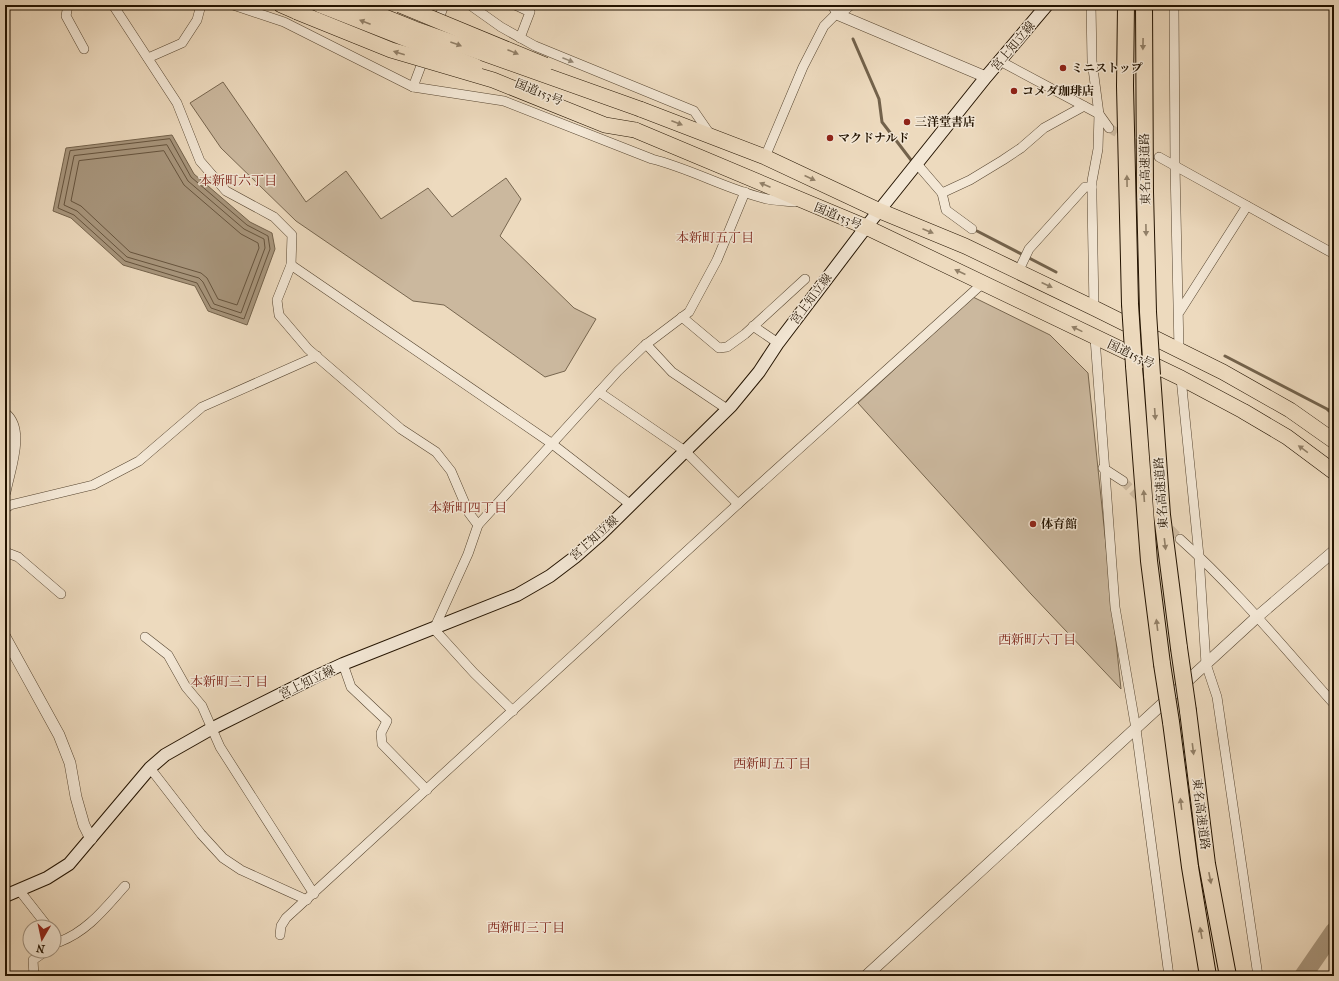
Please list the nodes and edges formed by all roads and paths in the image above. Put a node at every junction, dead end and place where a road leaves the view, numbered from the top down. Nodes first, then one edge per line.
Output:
1 (68, 5) edge
2 (114, 5) edge
3 (201, 5) edge
4 (233, 5) edge
5 (281, 5) edge
6 (320, 5) edge
7 (355, 5) edge
8 (400, 5) edge
9 (444, 5) edge
10 (470, 5) edge
11 (515, 5) edge
12 (851, 5) edge
13 (1091, 5) edge
14 (1126, 5) edge
15 (1144, 5) edge
16 (1174, 5) edge
17 (1042, 6) edge
18 (837, 11) edge
19 (520, 38) junction
20 (84, 50) dead end
21 (148, 58) junction
22 (1000, 61) junction
23 (986, 77) junction
24 (412, 87) junction
25 (1084, 106) junction
26 (640, 109) junction
27 (1099, 114) junction
28 (1109, 128) tunnel mouth
29 (635, 130) junction
30 (712, 137) junction
31 (765, 157) junction
32 (1159, 157) tunnel mouth
33 (917, 164) junction
34 (1174, 166) junction
35 (1092, 188) junction
36 (745, 192) junction
37 (942, 193) junction
38 (806, 203) junction
39 (1248, 206) junction
40 (880, 211) junction
41 (866, 227) junction
42 (972, 229) dead end
43 (1334, 254) edge
44 (291, 265) junction
45 (1018, 272) junction
46 (805, 279) dead end
47 (983, 282) junction
48 (1094, 308) junction
49 (1180, 311) junction
50 (682, 317) junction
51 (753, 326) junction
52 (1095, 338) junction
53 (778, 343) junction
54 (646, 344) junction
55 (1179, 350) junction
56 (317, 356) junction
57 (1181, 378) junction
58 (598, 392) junction
59 (727, 410) junction
60 (5, 414) edge
61 (1334, 441) edge
62 (551, 443) junction
63 (685, 451) junction
64 (1103, 468) junction
65 (1334, 472) edge
66 (1123, 481) tunnel mouth
67 (5, 492) edge
68 (738, 504) junction
69 (630, 505) junction
70 (5, 509) edge
71 (478, 525) junction
72 (1180, 539) tunnel mouth
73 (1334, 551) edge
74 (5, 552) edge
75 (1199, 556) junction
76 (61, 594) dead end
77 (1257, 618) junction
78 (434, 629) junction
79 (145, 637) dead end
80 (5, 638) edge
81 (343, 664) junction
82 (1206, 664) junction
83 (1334, 704) edge
84 (513, 711) junction
85 (1136, 729) junction
86 (212, 730) junction
87 (150, 768) junction
88 (427, 790) junction
89 (91, 839) junction
90 (125, 886) dead end
91 (19, 890) junction
92 (5, 896) edge
93 (310, 897) junction
94 (42, 919) edge
95 (280, 935) dead end
96 (62, 939) edge
97 (34, 959) edge
98 (1227, 971) edge
99 (1208, 974) edge
100 (34, 976) edge
101 (866, 976) edge
102 (1169, 976) edge
103 (1258, 976) edge

1 - 20 street
2 - 21 street
3 - 21 street
4 - 24 street
29 -> 5 highway, bridge
29 -> 6 highway, 国道153号, bridge
7 -> 26 highway, 国道153号, bridge
8 -> 26 highway, bridge
9 - 24 street
10 - 19 street
11 - 19 street
12 - 18 street
13 - 27 street
99 -> 14 highway, 東名高速道路, bridge
15 -> 98 highway, 東名高速道路, bridge
16 - 34 street
17 - 22 main road, 宮上知立線
18 - 23 street
18 - 31 street
19 -> 30 street
21 - 44 street
22 - 23 main road, 宮上知立線
22 - 25 street
23 - 33 main road, 宮上知立線
24 - 36 street
25 - 27 street
25 - 37 street
26 -> 30 highway, 国道153号
27 - 28 street
27 - 35 street
38 -> 29 highway, 国道153号
30 - 31 highway, 国道153号
31 -> 40 highway, 国道153号
32 - 34 street
33 - 37 street
33 - 40 main road, 宮上知立線
34 - 39 street
34 - 49 street
35 - 45 street
35 - 48 street
36 - 38 street
36 - 50 street
37 - 42 street
38 - 41 highway, 国道153号
39 - 43 street
39 - 49 street
40 - 41 main road, 宮上知立線
40 -> 45 highway, 国道153号
47 -> 41 highway, 国道153号
41 - 53 main road, 宮上知立線
44 - 56 street
44 - 62 street
45 -> 48 highway, 国道153号
46 - 51 street
52 -> 47 highway, 国道153号
47 - 68 street
48 - 55 highway, 国道153号
49 - 55 street
50 - 51 street
50 - 54 street
51 - 53 street
52 - 57 highway, 国道153号
52 - 64 street
53 - 59 main road, 宮上知立線
54 - 58 street
54 - 59 street
55 - 61 highway, 国道153号
56 - 70 street
56 - 71 street
65 -> 57 highway, 国道153号
57 - 75 street
58 - 62 street
58 - 63 street
59 - 63 main road, 宮上知立線
60 - 67 street
62 - 69 street
62 - 71 street
63 - 68 street
63 - 69 main road, 宮上知立線
64 - 66 street
64 - 85 street
68 - 84 street
69 - 78 main road, 宮上知立線
71 - 78 street
72 - 75 street
73 - 77 street
74 - 76 street
75 - 77 street
75 - 82 street
77 - 82 street
77 - 83 street
78 - 81 main road, 宮上知立線
78 - 84 street
79 - 86 street
80 - 89 street
81 - 86 main road, 宮上知立線
81 - 88 street
82 - 85 street
82 - 103 street
84 - 88 street
85 - 101 street
85 - 102 street
86 - 87 main road, 宮上知立線
86 - 93 street
87 - 89 main road, 宮上知立線
87 - 93 street
88 - 93 street
89 - 91 main road, 宮上知立線
90 - 96 street
91 - 92 main road, 宮上知立線
91 - 94 street
93 - 95 street
97 - 100 street

